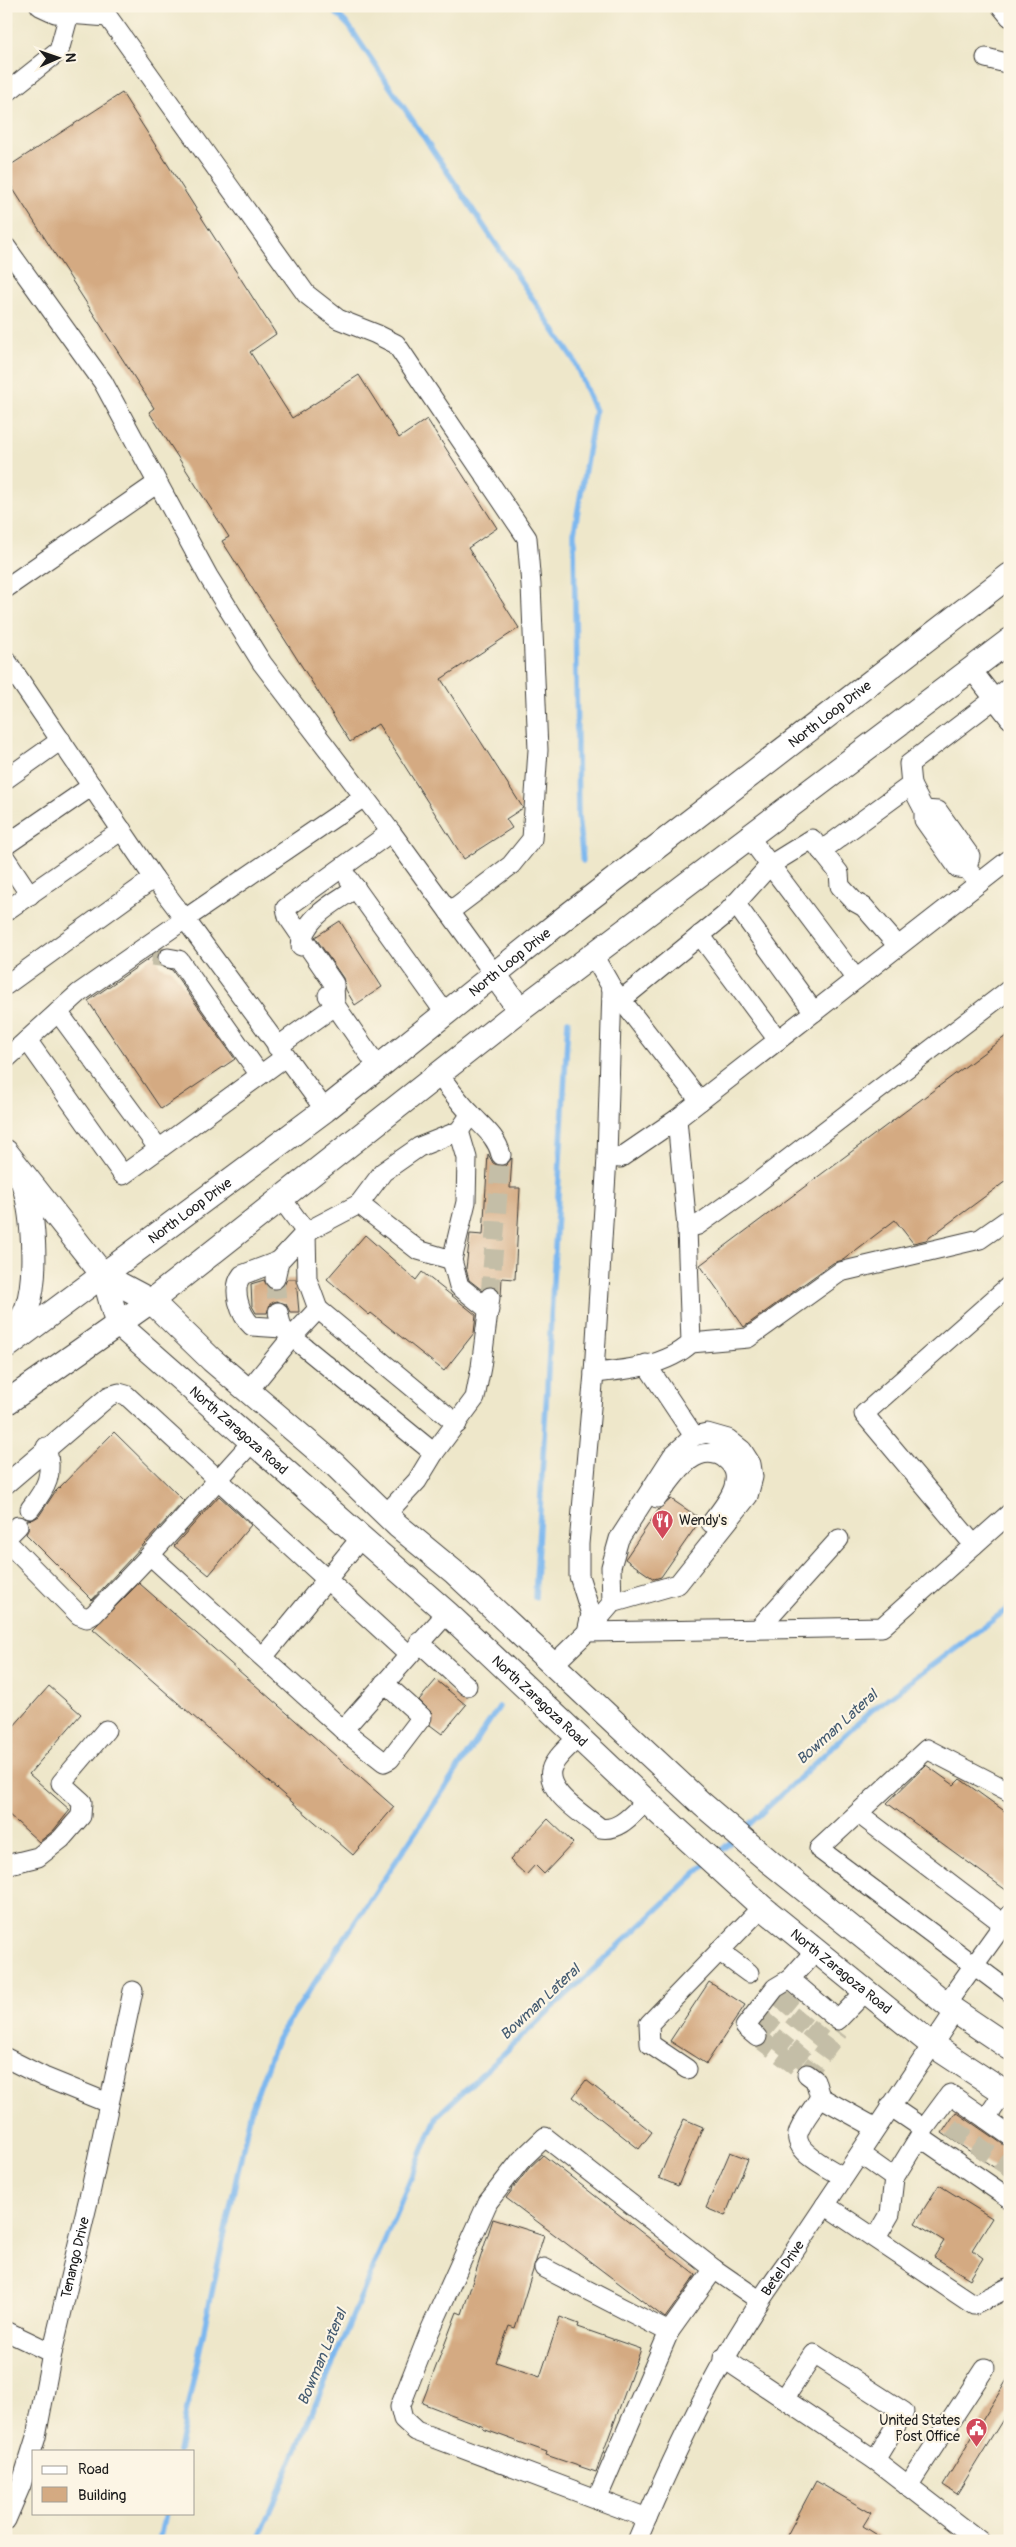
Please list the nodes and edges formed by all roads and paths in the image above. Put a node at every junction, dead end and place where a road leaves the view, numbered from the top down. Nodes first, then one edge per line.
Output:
1 (40, 6) edge
2 (1002, 6) edge
3 (69, 14) junction
4 (1010, 18) edge
5 (986, 58) dead end
6 (1010, 64) edge
7 (6, 93) edge
8 (6, 247) edge
9 (156, 484) junction
10 (1010, 576) edge
11 (6, 588) edge
12 (1010, 640) edge
13 (6, 660) edge
14 (971, 669) junction
15 (1010, 687) edge
16 (992, 698) junction
17 (1010, 719) edge
18 (61, 740) junction
19 (6, 779) edge
20 (910, 785) junction
21 (92, 786) junction
22 (364, 797) junction
23 (122, 830) junction
24 (391, 832) junction
25 (749, 837) junction
26 (6, 845) edge
27 (1010, 859) edge
28 (831, 862) junction
29 (7, 863) edge
30 (770, 865) junction
31 (341, 868) junction
32 (973, 876) junction
33 (154, 878) junction
34 (356, 888) junction
35 (30, 895) junction
36 (735, 903) junction
37 (6, 911) edge
38 (450, 912) junction
39 (185, 919) junction
40 (700, 935) junction
41 (302, 937) junction
42 (898, 946) junction
43 (593, 955) junction
44 (152, 956) junction
45 (494, 974) junction
46 (856, 980) junction
47 (6, 985) edge
48 (1010, 989) edge
49 (616, 994) junction
50 (335, 1006) junction
51 (520, 1010) junction
52 (58, 1012) junction
53 (814, 1012) junction
54 (445, 1013) junction
55 (27, 1040) junction
56 (778, 1040) junction
57 (281, 1052) junction
58 (6, 1059) edge
59 (378, 1067) junction
60 (438, 1074) junction
61 (260, 1075) junction
62 (700, 1101) junction
63 (325, 1110) junction
64 (471, 1114) junction
65 (677, 1119) junction
66 (459, 1131) junction
67 (159, 1150) junction
68 (501, 1155) tunnel mouth
69 (607, 1157) junction
70 (12, 1159) edge
71 (281, 1198) junction
72 (359, 1204) junction
73 (1010, 1218) edge
74 (687, 1228) junction
75 (306, 1232) junction
76 (452, 1260) junction
77 (279, 1261) junction
78 (104, 1276) junction
79 (275, 1279) tunnel mouth
80 (1010, 1285) edge
81 (151, 1300) junction
82 (318, 1309) junction
83 (117, 1323) junction
84 (284, 1326) junction
85 (691, 1343) junction
86 (6, 1345) edge
87 (646, 1364) junction
88 (594, 1372) junction
89 (248, 1391) junction
90 (6, 1403) edge
91 (457, 1424) junction
92 (694, 1436) junction
93 (252, 1442) junction
94 (46, 1447) junction
95 (434, 1454) junction
96 (218, 1480) junction
97 (6, 1484) edge
98 (30, 1509) dead end
99 (1010, 1513) edge
100 (386, 1514) junction
101 (10, 1535) edge
102 (360, 1539) junction
103 (619, 1539) junction
104 (839, 1540) dead end
105 (974, 1545) junction
106 (150, 1554) junction
107 (326, 1579) junction
108 (661, 1590) junction
109 (612, 1603) junction
110 (447, 1612) junction
111 (758, 1629) junction
112 (587, 1632) junction
113 (413, 1648) junction
114 (263, 1657) junction
115 (553, 1665) junction
116 (384, 1683) junction
117 (467, 1686) dead end
118 (106, 1730) dead end
119 (344, 1730) junction
120 (579, 1737) junction
121 (644, 1750) junction
122 (1010, 1792) edge
123 (646, 1801) junction
124 (859, 1814) junction
125 (6, 1865) edge
126 (762, 1907) junction
127 (1008, 1923) edge
128 (816, 1950) junction
129 (719, 1952) junction
130 (974, 1965) junction
131 (749, 1973) dead end
132 (794, 1987) junction
133 (133, 1990) dead end
134 (866, 1991) junction
135 (1010, 1992) edge
136 (950, 2008) junction
137 (757, 2037) dead end
138 (931, 2044) junction
139 (1010, 2048) edge
140 (6, 2058) edge
141 (687, 2069) dead end
142 (807, 2074) dead end
143 (1007, 2094) edge
144 (820, 2097) junction
145 (108, 2103) junction
146 (890, 2106) junction
147 (988, 2124) edge
148 (876, 2128) junction
149 (922, 2133) junction
150 (860, 2154) junction
151 (843, 2177) junction
152 (894, 2178) junction
153 (1010, 2199) edge
154 (825, 2205) junction
155 (876, 2238) junction
156 (544, 2268) dead end
157 (714, 2269) junction
158 (1010, 2287) edge
159 (759, 2300) junction
160 (6, 2331) edge
161 (669, 2332) junction
162 (52, 2353) junction
163 (723, 2358) junction
164 (985, 2368) dead end
165 (784, 2399) junction
166 (875, 2460) junction
167 (908, 2486) junction
168 (597, 2499) junction
169 (647, 2518) junction
170 (6, 2520) edge
171 (637, 2541) edge
172 (980, 2541) edge

1 - 3 street
2 - 4 street
3 - 7 street
3 - 38 street
5 - 6 street
8 - 9 street
9 - 11 street
9 - 22 street
10 - 45 main road, North Loop Drive
12 - 14 main road
13 - 18 street
14 - 16 street
14 - 25 main road
15 - 16 street
16 - 17 street
16 - 20 street
18 - 19 street
18 - 21 street
20 - 28 street
20 - 32 street
21 - 23 street
21 - 26 street
22 - 24 street
22 - 39 street
23 - 33 street
23 - 35 street
24 - 31 street
24 - 38 street
25 - 30 street
25 - 43 main road
27 - 32 street
28 - 30 street
28 - 42 street
29 - 35 street
30 - 36 street
30 - 46 street
31 - 34 street
31 - 41 street
32 - 42 street
33 - 39 street
33 - 47 street
34 - 41 street
34 - 54 street
35 - 37 street
36 - 40 street
36 - 53 street
38 - 45 street
39 - 44 street
39 - 57 street
40 - 49 street
40 - 56 street
41 - 50 street
42 - 46 street
43 - 49 street
43 - 51 main road
44 - 52 street
44 - 61 street
45 - 51 main road
45 - 54 main road, North Loop Drive
46 - 53 street
48 - 74 street
49 - 62 street
49 - 69 street
50 - 57 street
50 - 59 street
51 - 60 main road
52 - 55 street
52 - 67 street
53 - 56 street
54 - 59 main road, North Loop Drive
55 - 58 street
55 - 67 street
56 - 62 street
57 - 61 street
57 - 63 street
59 - 63 main road, North Loop Drive
60 - 64 street
60 - 71 main road
61 - 67 street
62 - 65 street
63 - 78 main road, North Loop Drive
64 - 66 street
64 - 68 street
65 - 69 street
65 - 74 street
66 - 72 street
66 - 76 street
69 - 88 street
70 - 78 main road
70 - 86 main road
71 - 75 street
71 - 81 main road
72 - 75 street
72 - 76 street
73 - 85 street
74 - 85 street
75 - 77 street
75 - 82 street
76 - 91 street
77 - 79 street
77 - 84 street
78 - 81 main road
78 - 83 main road
78 - 86 main road, North Loop Drive
80 - 105 street
81 - 83 main road
81 - 89 main road
82 - 84 street
82 - 91 street
83 - 90 main road
83 - 93 main road, North Zaragoza Road
84 - 89 street
84 - 95 street
85 - 87 street
87 - 88 street
87 - 92 street
88 - 112 street
89 - 100 main road
91 - 95 street
92 - 103 street
92 - 108 street
93 - 96 street
93 - 102 main road, North Zaragoza Road
94 - 96 street
94 - 97 street
94 - 98 street
95 - 100 street
96 - 106 street
96 - 107 street
99 - 105 street
100 - 115 main road
101 - 106 street
102 - 107 street
102 - 110 main road, North Zaragoza Road
103 - 108 street
103 - 109 street
104 - 111 street
105 - 111 street
106 - 114 street
107 - 113 street
107 - 114 street
108 - 109 street
109 - 112 street
110 - 113 street
110 - 120 main road, North Zaragoza Road
110 - 121 main road
111 - 112 street
112 - 115 street
113 - 116 street
113 - 117 street
114 - 119 street
115 - 121 main road
116 - 119 street
116 - 119 street
118 - 125 street
120 - 123 main road, North Zaragoza Road
120 - 123 street
121 - 136 main road
122 - 124 street
123 - 126 main road, North Zaragoza Road
124 - 127 street
124 - 130 street
126 - 128 main road, North Zaragoza Road
126 - 129 street
127 - 130 street, Betel Drive
128 - 132 street
128 - 134 main road, North Zaragoza Road
129 - 131 street
129 - 141 street
130 - 135 street
130 - 136 street, Betel Drive
132 - 134 street
132 - 137 street
133 - 145 street, Tenango Drive
134 - 138 main road, North Zaragoza Road
136 - 138 street, Betel Drive
136 - 139 main road
138 - 143 main road, North Zaragoza Road
138 - 146 street, Betel Drive
140 - 145 street
142 - 144 street
143 - 147 street
144 - 148 street
144 - 151 street
145 - 162 street, Tenango Drive
146 - 148 street, Betel Drive
146 - 149 street
147 - 149 street
148 - 150 street, Betel Drive
149 - 152 street
149 - 153 street
150 - 151 street, Betel Drive
150 - 152 street
151 - 154 street, Betel Drive
152 - 155 street
154 - 155 street
154 - 159 street, Betel Drive
155 - 158 street
156 - 161 street
157 - 159 street
157 - 161 street
157 - 168 street
159 - 163 street, Betel Drive
160 - 162 street
161 - 168 street
162 - 170 street, Tenango Drive
163 - 165 street
163 - 169 street, Betel Drive
164 - 167 street
165 - 166 street
165 - 166 street
166 - 167 street
167 - 172 street
168 - 169 street
169 - 171 street, Betel Drive

